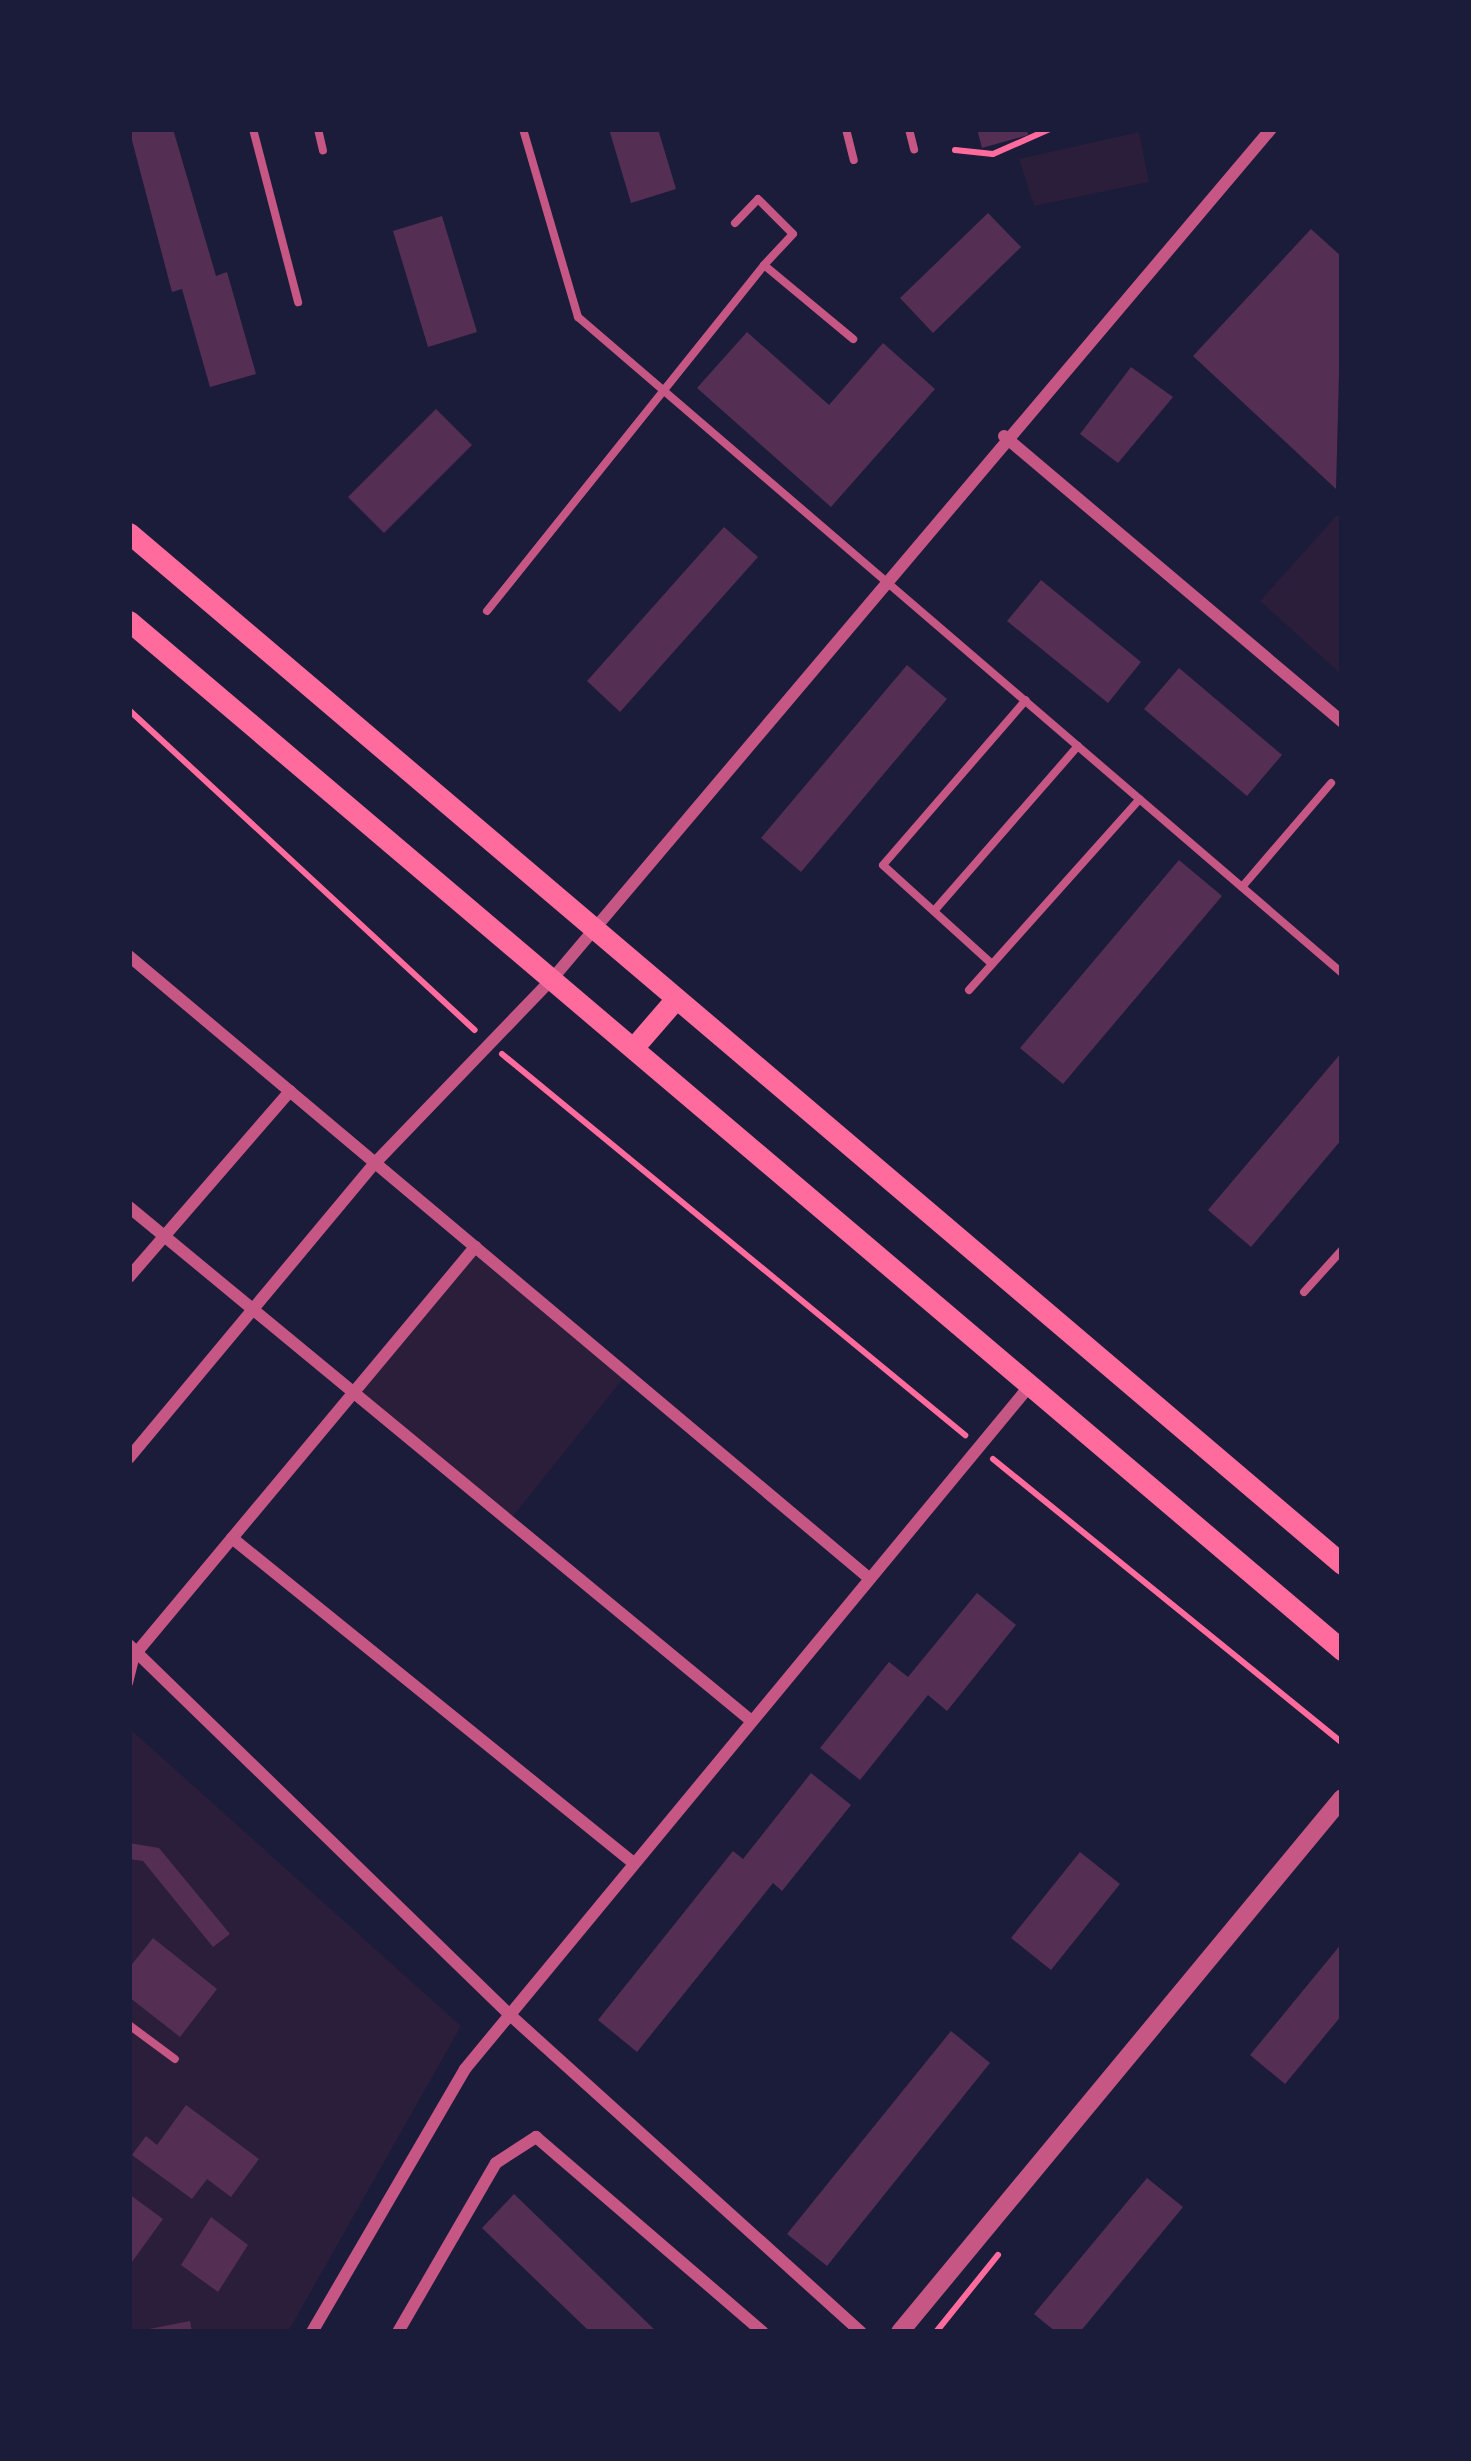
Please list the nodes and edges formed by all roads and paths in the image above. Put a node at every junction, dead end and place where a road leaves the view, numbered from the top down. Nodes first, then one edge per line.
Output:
1 (253, 129) edge
2 (318, 129) edge
3 (523, 129) edge
4 (846, 129) edge
5 (909, 129) edge
6 (1050, 129) edge
7 (1271, 129) edge
8 (914, 148) dead end
9 (322, 150) dead end
10 (955, 150) dead end
11 (854, 160) dead end
12 (735, 223) dead end
13 (764, 265) junction
14 (298, 302) dead end
15 (853, 339) dead end
16 (662, 388) junction
17 (1004, 436) junction
18 (129, 533) edge
19 (884, 581) junction
20 (487, 611) dead end
21 (129, 621) edge
22 (1026, 700) junction
23 (129, 710) edge
24 (1342, 722) edge
25 (1078, 746) junction
26 (1330, 783) dead end
27 (1140, 799) junction
28 (1242, 887) junction
29 (934, 911) junction
30 (588, 931) junction
31 (129, 956) edge
32 (992, 964) junction
33 (1342, 973) edge
34 (553, 979) junction
35 (969, 990) dead end
36 (673, 1002) junction
37 (490, 1044) junction
38 (634, 1047) junction
39 (290, 1091) junction
40 (374, 1164) junction
41 (129, 1207) edge
42 (167, 1238) junction
43 (476, 1247) junction
44 (1342, 1250) edge
45 (129, 1277) edge
46 (1304, 1292) dead end
47 (254, 1308) junction
48 (1033, 1382) junction
49 (351, 1388) junction
50 (979, 1447) junction
51 (129, 1458) edge
52 (232, 1538) junction
53 (1342, 1564) edge
54 (868, 1577) junction
55 (133, 1648) edge
56 (1342, 1650) edge
57 (129, 1684) edge
58 (749, 1719) junction
59 (1342, 1744) edge
60 (1342, 1798) edge
61 (631, 1861) junction
62 (510, 2015) junction
63 (129, 2024) edge
64 (175, 2059) dead end
65 (312, 2332) edge
66 (398, 2332) edge
67 (763, 2332) edge
68 (861, 2332) edge
69 (899, 2332) edge

1 - 14 lane
2 - 9 lane
3 - 16 lane
4 - 11 lane
5 - 8 lane
6 - 10 path
7 - 17 street
12 - 13 lane
13 - 15 lane
13 - 16 lane
16 - 19 lane
16 - 20 lane
17 - 19 street
17 - 24 street
18 - 30 main road
19 - 22 lane
19 - 30 street
21 - 34 main road
22 - 25 lane
22 - 29 lane
23 - 37 path
25 - 27 lane
25 - 29 lane
26 - 28 lane
27 - 28 lane
27 - 32 lane
28 - 33 lane
29 - 32 lane
30 - 34 street
30 - 36 main road
31 - 39 street
32 - 35 lane
34 - 37 street
34 - 38 main road
36 - 38 main road
36 - 53 main road
37 - 40 street
37 - 50 path
38 - 48 main road
39 - 40 street
39 - 42 street
40 - 43 street
40 - 47 street
41 - 42 street
42 - 45 street
42 - 47 street
43 - 49 street
43 - 54 street
44 - 46 lane
47 - 49 street
47 - 51 street
48 - 50 street
48 - 56 main road
49 - 52 street
49 - 58 street
50 - 54 street
50 - 59 path
52 - 55 street
52 - 61 street
54 - 58 street
55 - 57 lane
55 - 62 street
58 - 61 street
60 - 69 street
61 - 62 street
62 - 65 street
62 - 68 street
63 - 64 lane
66 - 67 street

